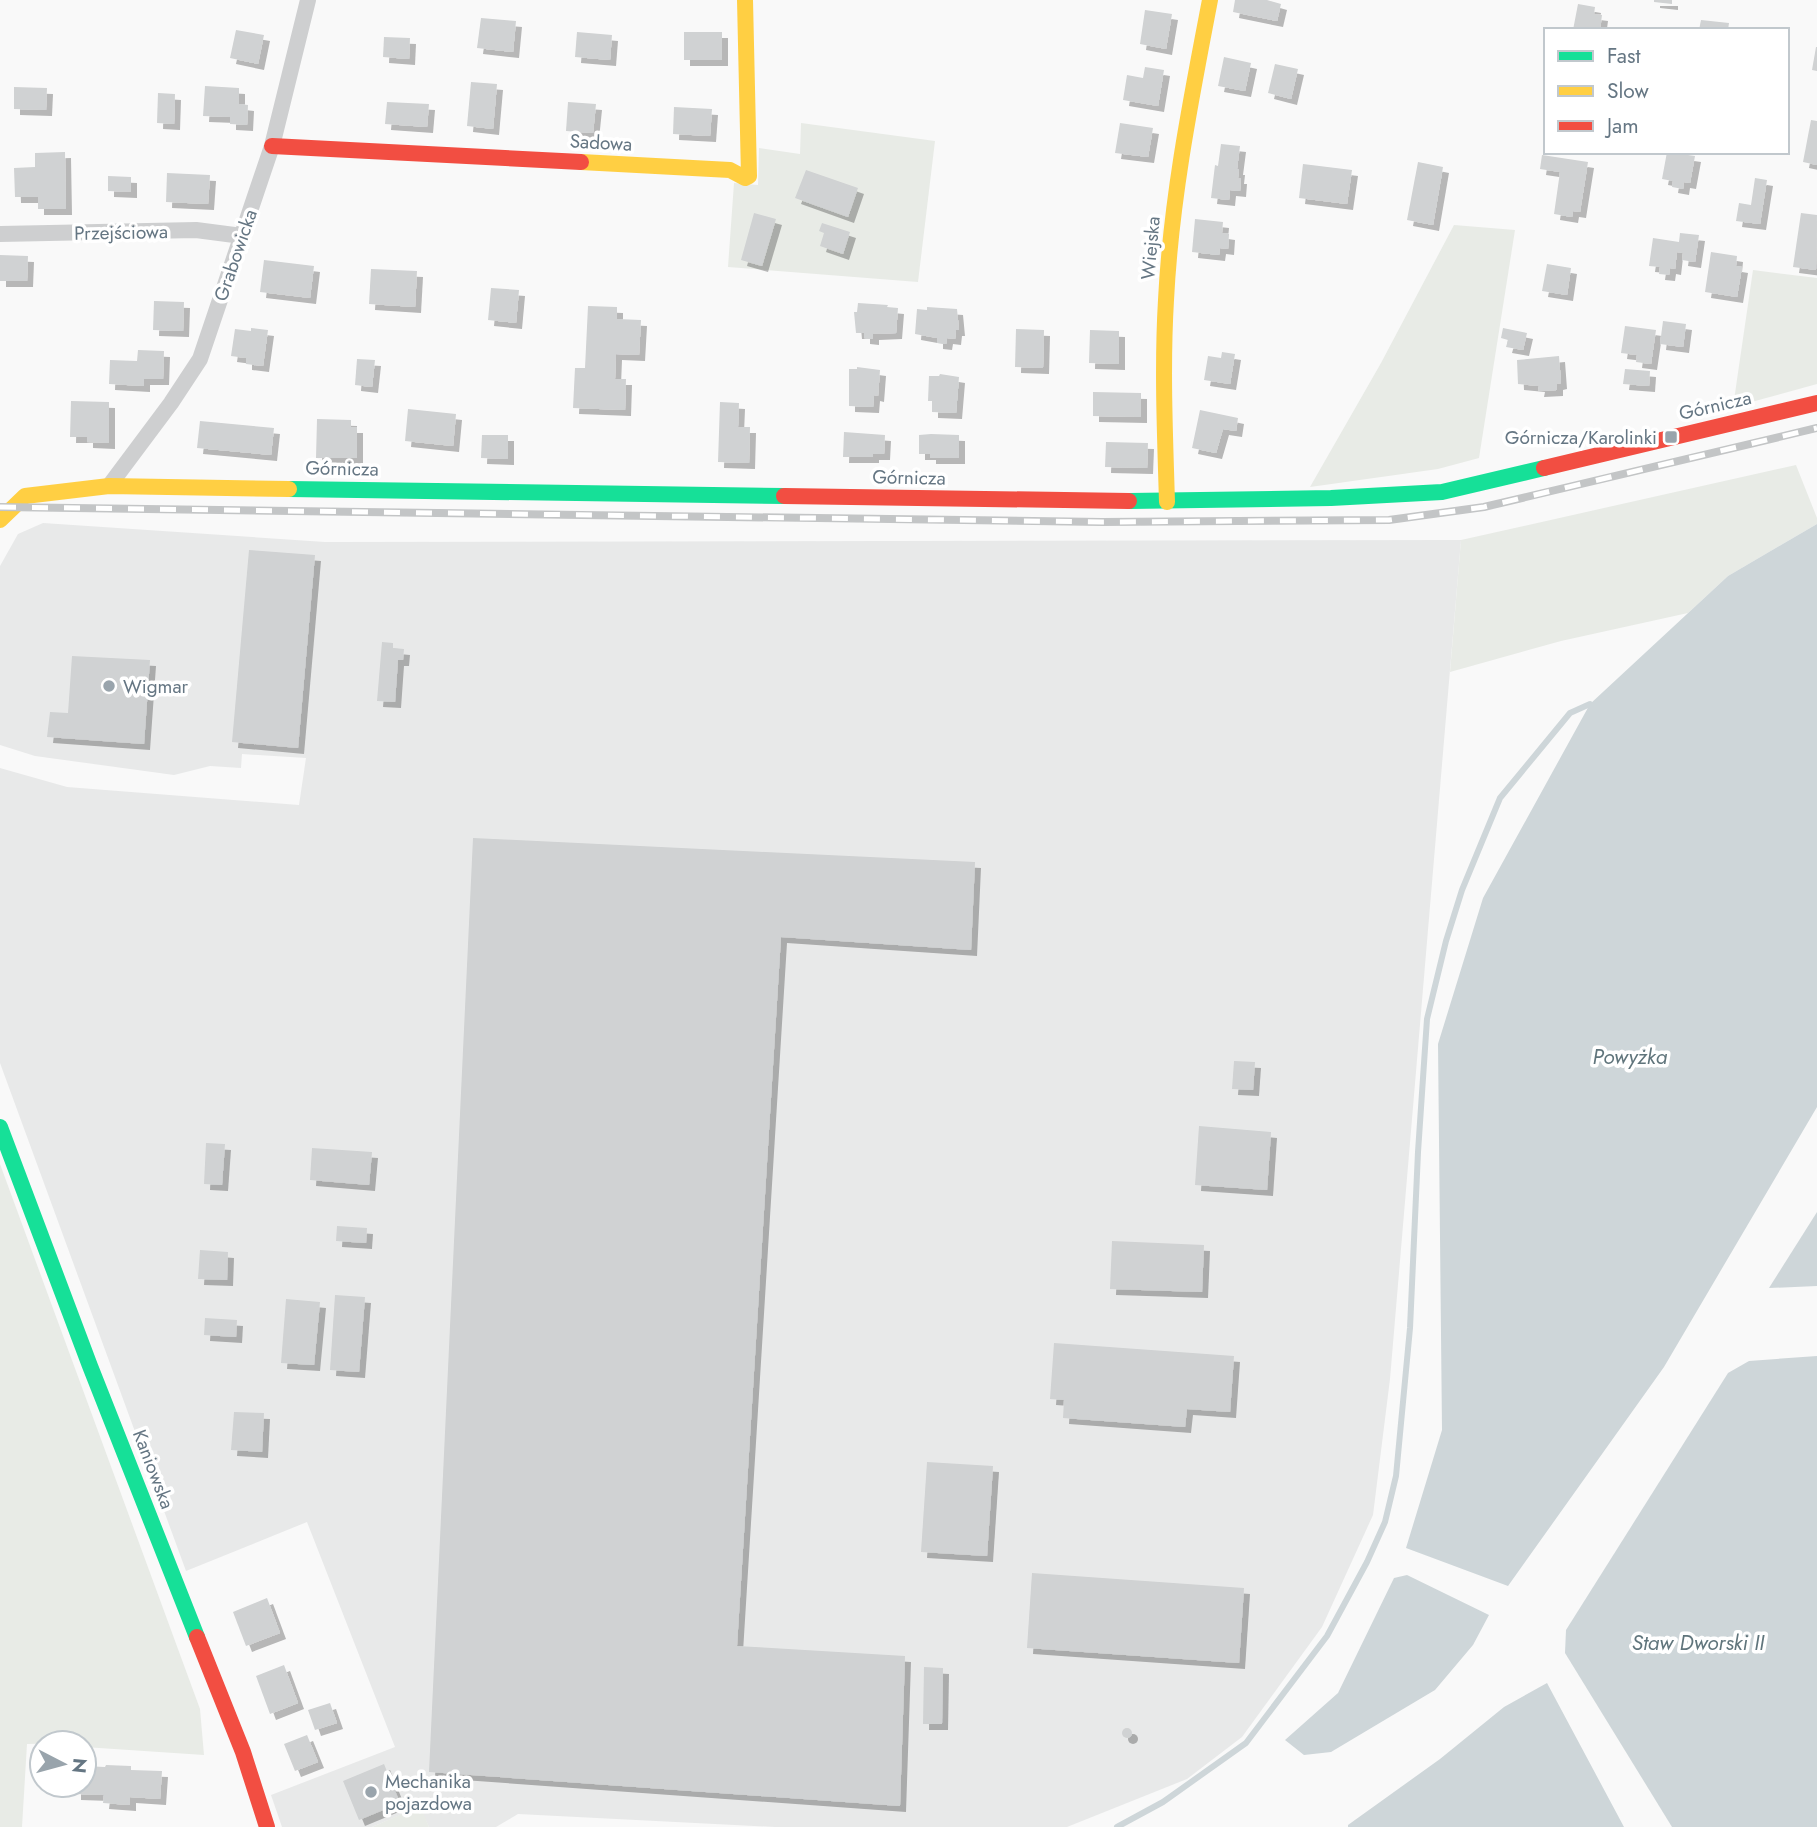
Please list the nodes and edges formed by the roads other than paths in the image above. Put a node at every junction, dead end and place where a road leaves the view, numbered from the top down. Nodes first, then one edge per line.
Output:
1 (308, 0) edge
2 (745, 0) edge
3 (1210, 0) edge
4 (272, 146) junction
5 (0, 234) edge
6 (242, 236) junction
7 (1817, 403) edge
8 (109, 486) junction
9 (1167, 502) junction
10 (0, 520) edge
11 (0, 1127) edge
12 (267, 1827) edge

1 - 4 street, Grabowicka
2 - 4 street, Sadowa
3 - 9 street, Wiejska
4 - 6 street, Grabowicka
5 - 6 street, Przejściowa
6 - 8 street, Grabowicka
7 - 9 street, Górnicza
8 - 9 street, Górnicza
8 - 10 street, Górnicza
11 - 12 street, Kaniowska

